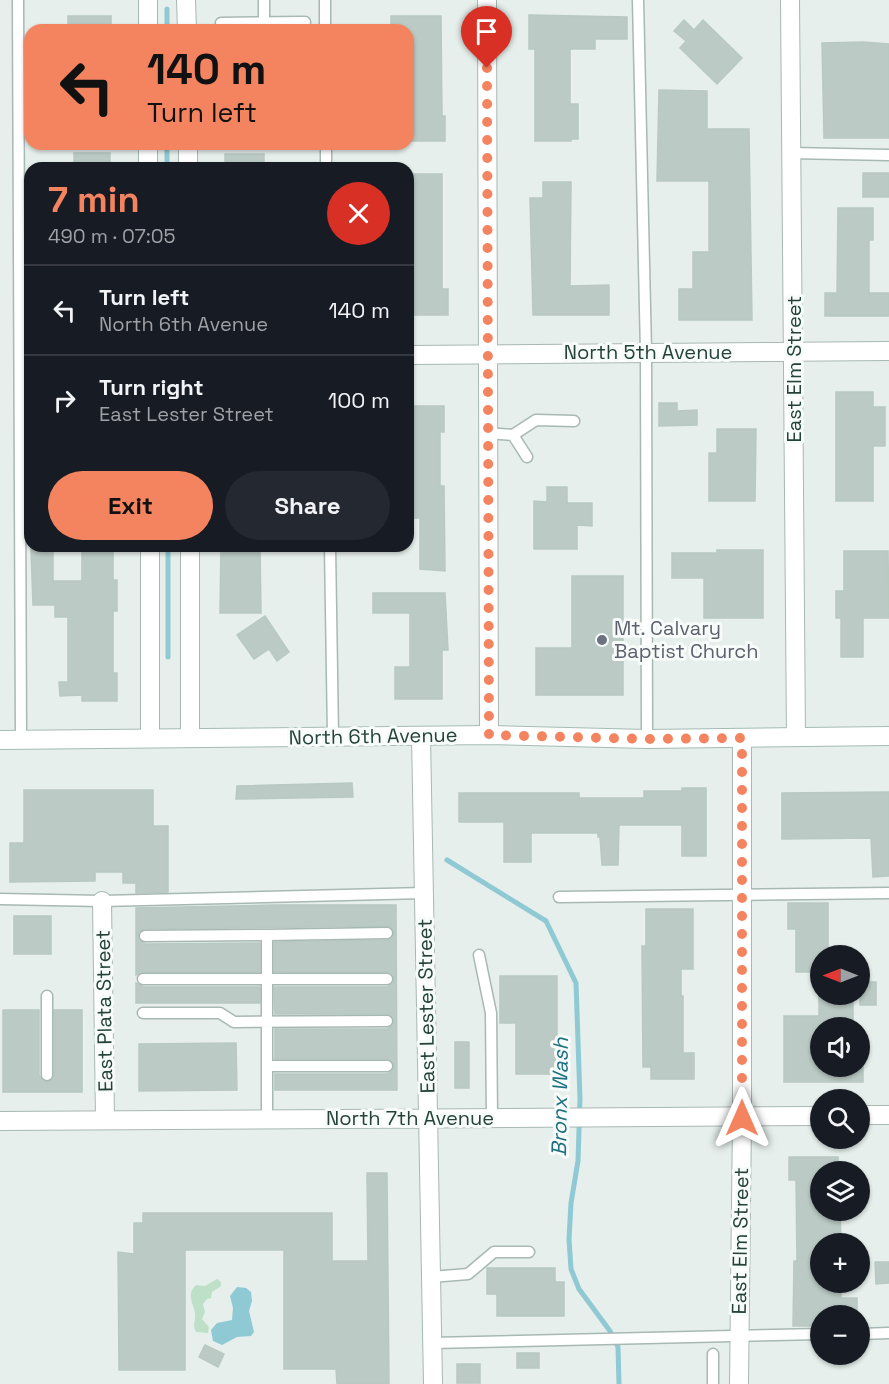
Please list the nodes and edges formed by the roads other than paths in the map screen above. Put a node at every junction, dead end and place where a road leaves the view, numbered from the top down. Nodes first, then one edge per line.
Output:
1 (18, 0) edge
2 (148, 0) edge
3 (186, 0) edge
4 (264, 0) edge
5 (325, 0) edge
6 (487, 0) edge
7 (638, 0) edge
8 (790, 0) edge
9 (264, 22) junction
10 (305, 22) dead end
11 (221, 23) dead end
12 (148, 24) edge
13 (187, 24) edge
14 (325, 24) edge
15 (792, 153) junction
16 (889, 155) edge
17 (794, 351) junction
18 (889, 351) edge
19 (646, 352) junction
20 (487, 353) junction
21 (414, 355) edge
22 (574, 421) dead end
23 (487, 434) junction
24 (513, 435) junction
25 (527, 456) dead end
26 (150, 552) edge
27 (190, 552) edge
28 (330, 552) edge
29 (489, 735) junction
30 (333, 736) junction
31 (421, 736) junction
32 (889, 736) edge
33 (796, 737) junction
34 (150, 738) junction
35 (190, 738) junction
36 (742, 738) junction
37 (647, 739) junction
38 (0, 740) edge
39 (21, 740) junction
40 (424, 893) junction
41 (889, 893) edge
42 (742, 895) junction
43 (559, 897) dead end
44 (0, 898) edge
45 (102, 901) junction
46 (387, 933) dead end
47 (267, 935) junction
48 (145, 936) dead end
49 (479, 955) dead end
50 (143, 979) dead end
51 (267, 979) junction
52 (387, 979) dead end
53 (47, 996) dead end
54 (143, 1013) dead end
55 (387, 1021) dead end
56 (267, 1022) junction
57 (267, 1066) junction
58 (387, 1066) dead end
59 (47, 1075) dead end
60 (889, 1114) edge
61 (870, 1115) edge
62 (810, 1116) edge
63 (428, 1118) junction
64 (492, 1118) junction
65 (742, 1118) junction
66 (267, 1119) junction
67 (105, 1120) junction
68 (0, 1121) edge
69 (529, 1252) dead end
70 (431, 1277) junction
71 (889, 1333) edge
72 (810, 1334) edge
73 (870, 1334) edge
74 (739, 1336) junction
75 (432, 1343) junction
76 (713, 1354) dead end
77 (432, 1384) edge
78 (713, 1384) edge
79 (739, 1384) edge

1 - 39 lane
2 - 12 street
3 - 13 street
4 - 9 lane
5 - 14 lane
6 - 20 street
7 - 19 lane
8 - 15 street, East Elm Street
9 - 10 lane
9 - 11 lane
15 - 16 lane
15 - 17 street, East Elm Street
17 - 18 street, North 5th Avenue
17 - 19 street, North 5th Avenue
17 - 33 street, East Elm Street
19 - 20 street, North 5th Avenue
19 - 37 lane
20 - 21 street, North 5th Avenue
20 - 23 street
22 - 24 lane
23 - 24 lane
23 - 29 street
24 - 25 lane
26 - 34 street
27 - 35 street
28 - 30 lane
29 - 31 street, North 6th Avenue
29 - 37 street, North 6th Avenue
30 - 31 street, North 6th Avenue
30 - 35 street, North 6th Avenue
31 - 40 street, East Lester Street
32 - 33 street, North 6th Avenue
33 - 36 street, North 6th Avenue
34 - 35 street, North 6th Avenue
34 - 39 street, North 6th Avenue
36 - 37 street, North 6th Avenue
36 - 42 street, East Elm Street
38 - 39 street, North 6th Avenue
40 - 45 lane
40 - 63 street, East Lester Street
41 - 42 lane
42 - 43 lane
42 - 65 street, East Elm Street
44 - 45 lane
45 - 67 street, East Plata Street
46 - 47 lane
47 - 48 lane
47 - 51 lane
49 - 64 lane
50 - 51 lane
51 - 52 lane
51 - 56 lane
53 - 59 lane
54 - 56 lane
55 - 56 lane
56 - 57 lane
57 - 58 lane
57 - 66 lane
60 - 61 street
62 - 65 street, North 7th Avenue
63 - 64 street, North 7th Avenue
63 - 66 street, North 7th Avenue
63 - 70 street, East Lester Street
64 - 65 street, North 7th Avenue
65 - 74 street, East Elm Street
66 - 67 street, North 7th Avenue
67 - 68 street, North 7th Avenue
69 - 70 lane
70 - 75 street, East Lester Street
71 - 73 lane
72 - 74 lane
74 - 75 lane
74 - 79 street, East Elm Street
75 - 77 street, East Lester Street
76 - 78 lane

